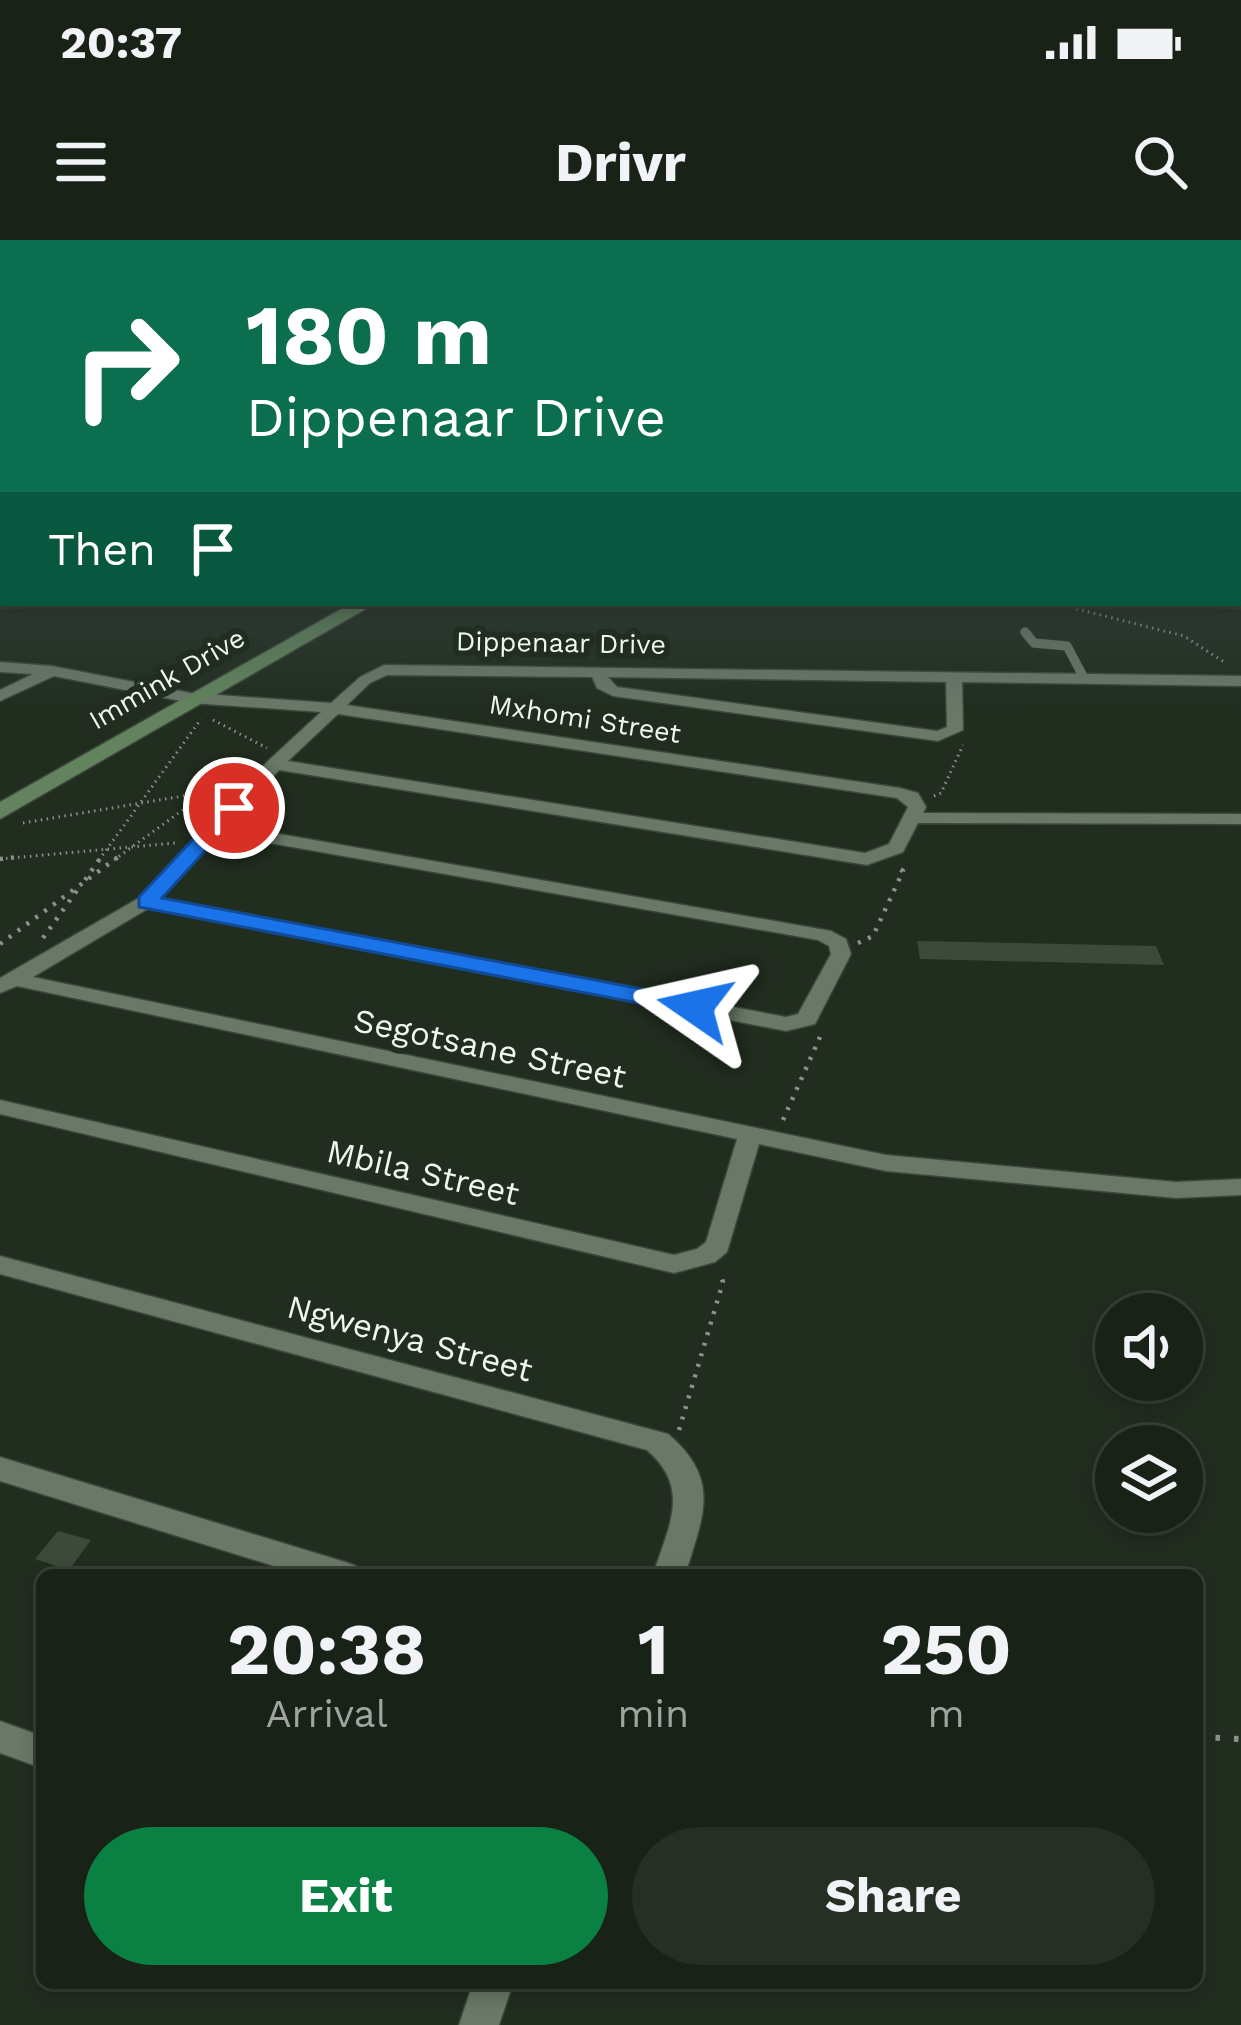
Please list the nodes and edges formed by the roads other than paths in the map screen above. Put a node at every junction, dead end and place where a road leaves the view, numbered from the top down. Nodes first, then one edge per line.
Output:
1 (332, 606) edge
2 (361, 606) edge
3 (1025, 632) dead end
4 (0, 667) edge
5 (52, 670) junction
6 (598, 671) junction
7 (954, 676) junction
8 (1084, 678) junction
9 (1240, 680) edge
10 (0, 696) edge
11 (189, 704) junction
12 (328, 713) junction
13 (275, 756) junction
14 (0, 789) edge
15 (915, 810) junction
16 (0, 812) edge
17 (1241, 819) edge
18 (210, 834) junction
19 (146, 902) junction
20 (7, 983) edge
21 (0, 1107) edge
22 (762, 1140) junction
23 (1241, 1187) edge
24 (0, 1265) edge
25 (0, 1469) edge
26 (325, 1569) edge
27 (671, 1569) edge
28 (0, 1737) edge
29 (36, 1750) edge
30 (491, 1989) edge
31 (479, 2025) edge

1 - 11 main road, Immink Drive
2 - 11 main road, Immink Drive
3 - 8 lane
4 - 5 street, Mxhomi Street
5 - 10 street
5 - 11 street, Mxhomi Street
6 - 7 street, Dippenaar Drive
6 - 7 street
6 - 12 street, Dippenaar Drive
7 - 8 street, Dippenaar Drive
8 - 9 street, Dippenaar Drive
11 - 12 street, Mxhomi Street
11 - 14 main road, Immink Drive
11 - 16 main road, Immink Drive
12 - 13 street, Dippenaar Drive
12 - 15 street, Mxhomi Street
13 - 15 street
13 - 18 street, Dippenaar Drive
15 - 17 street, Mxhomi Street
18 - 19 street, Dippenaar Drive
18 - 19 street
19 - 20 street, Dippenaar Drive
20 - 22 street, Segotsane Street
21 - 22 street, Mbila Street
22 - 23 street, Segotsane Street
24 - 27 street, Ngwenya Street
25 - 26 street
28 - 29 street
30 - 31 street

